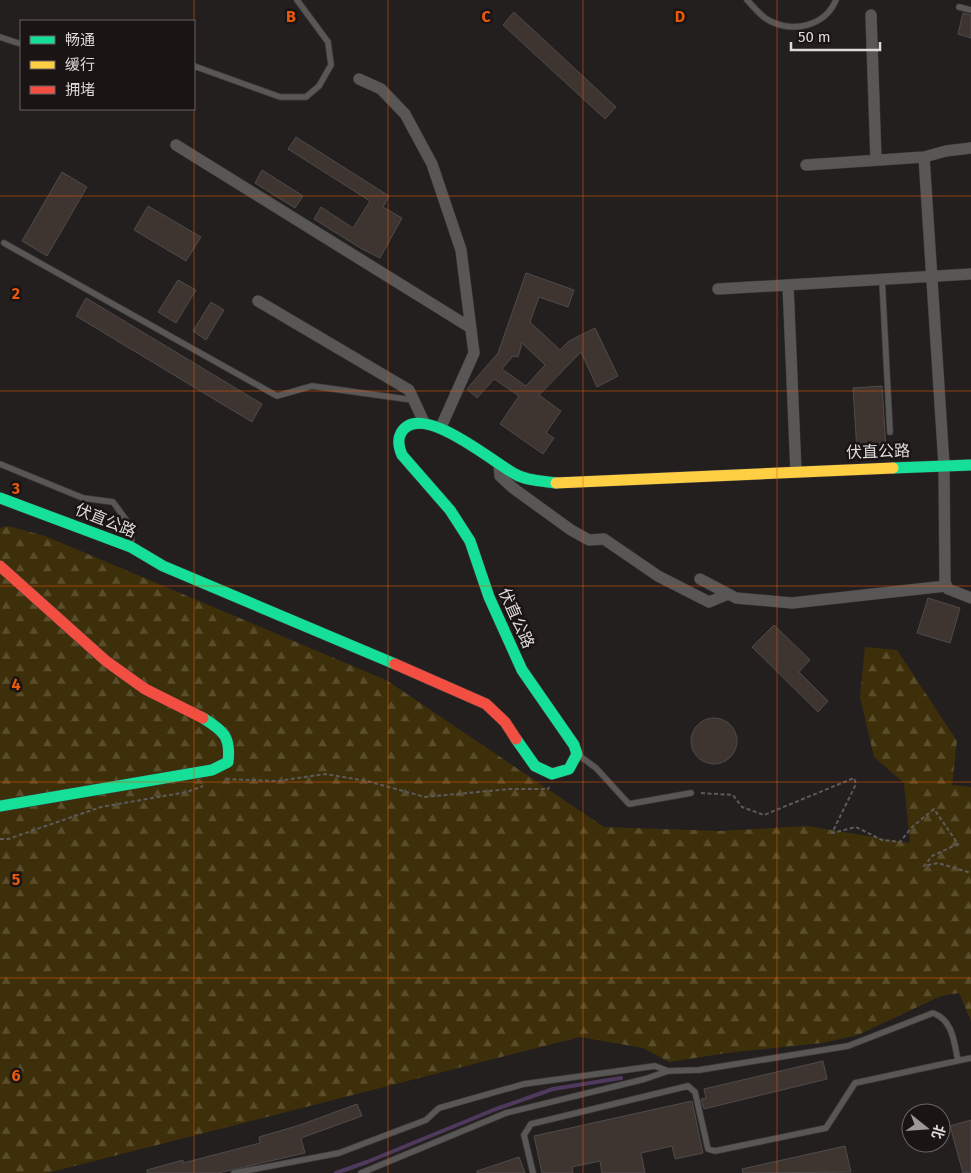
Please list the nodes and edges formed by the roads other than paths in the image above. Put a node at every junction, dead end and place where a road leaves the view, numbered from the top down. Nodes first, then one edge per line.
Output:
1 (297, 0) edge
2 (747, 0) edge
3 (836, 0) edge
4 (960, 7) dead end
5 (971, 10) edge
6 (871, 15) dead end
7 (0, 37) edge
8 (20, 44) edge
9 (195, 66) edge
10 (358, 78) dead end
11 (176, 145) dead end
12 (971, 148) edge
13 (924, 157) junction
14 (876, 160) junction
15 (806, 165) dead end
16 (4, 243) dead end
17 (971, 274) edge
18 (932, 276) junction
19 (882, 280) junction
20 (788, 285) junction
21 (718, 289) dead end
22 (258, 301) dead end
23 (470, 328) junction
24 (413, 400) junction
25 (424, 422) junction
26 (441, 427) junction
27 (890, 432) dead end
28 (0, 464) edge
29 (499, 464) junction
30 (971, 465) edge
31 (944, 466) junction
32 (796, 472) junction
33 (0, 498) edge
34 (131, 547) junction
35 (0, 566) edge
36 (700, 579) dead end
37 (946, 586) junction
38 (728, 594) junction
39 (971, 598) edge
40 (577, 754) junction
41 (691, 793) road end
42 (0, 806) edge
43 (971, 1058) edge
44 (958, 1061) junction
45 (668, 1071) junction
46 (234, 1173) edge
47 (361, 1173) edge
48 (534, 1173) edge

1 - 9 lane
2 - 3 lane
4 - 5 lane
6 - 14 street
7 - 8 lane
10 - 23 street
11 - 23 street
12 - 13 street
13 - 14 street
13 - 18 street
14 - 15 street
16 - 24 lane
17 - 18 street
18 - 19 street
18 - 31 street
19 - 20 street
19 - 27 lane
20 - 21 street
20 - 32 street
22 - 24 street
23 - 26 street
24 - 25 street
25 - 26 main road, 伏直公路
25 - 40 main road, 伏直公路
26 - 29 main road, 伏直公路
28 - 34 lane
29 - 32 main road, 伏直公路
29 - 38 street
30 - 31 main road, 伏直公路
31 - 32 main road, 伏直公路
31 - 37 street
33 - 34 main road, 伏直公路
34 - 40 main road, 伏直公路
35 - 42 main road
36 - 38 street
37 - 38 street
37 - 39 street
40 - 41 lane
43 - 44 lane
44 - 45 lane
44 - 48 lane
45 - 46 lane
45 - 47 lane

